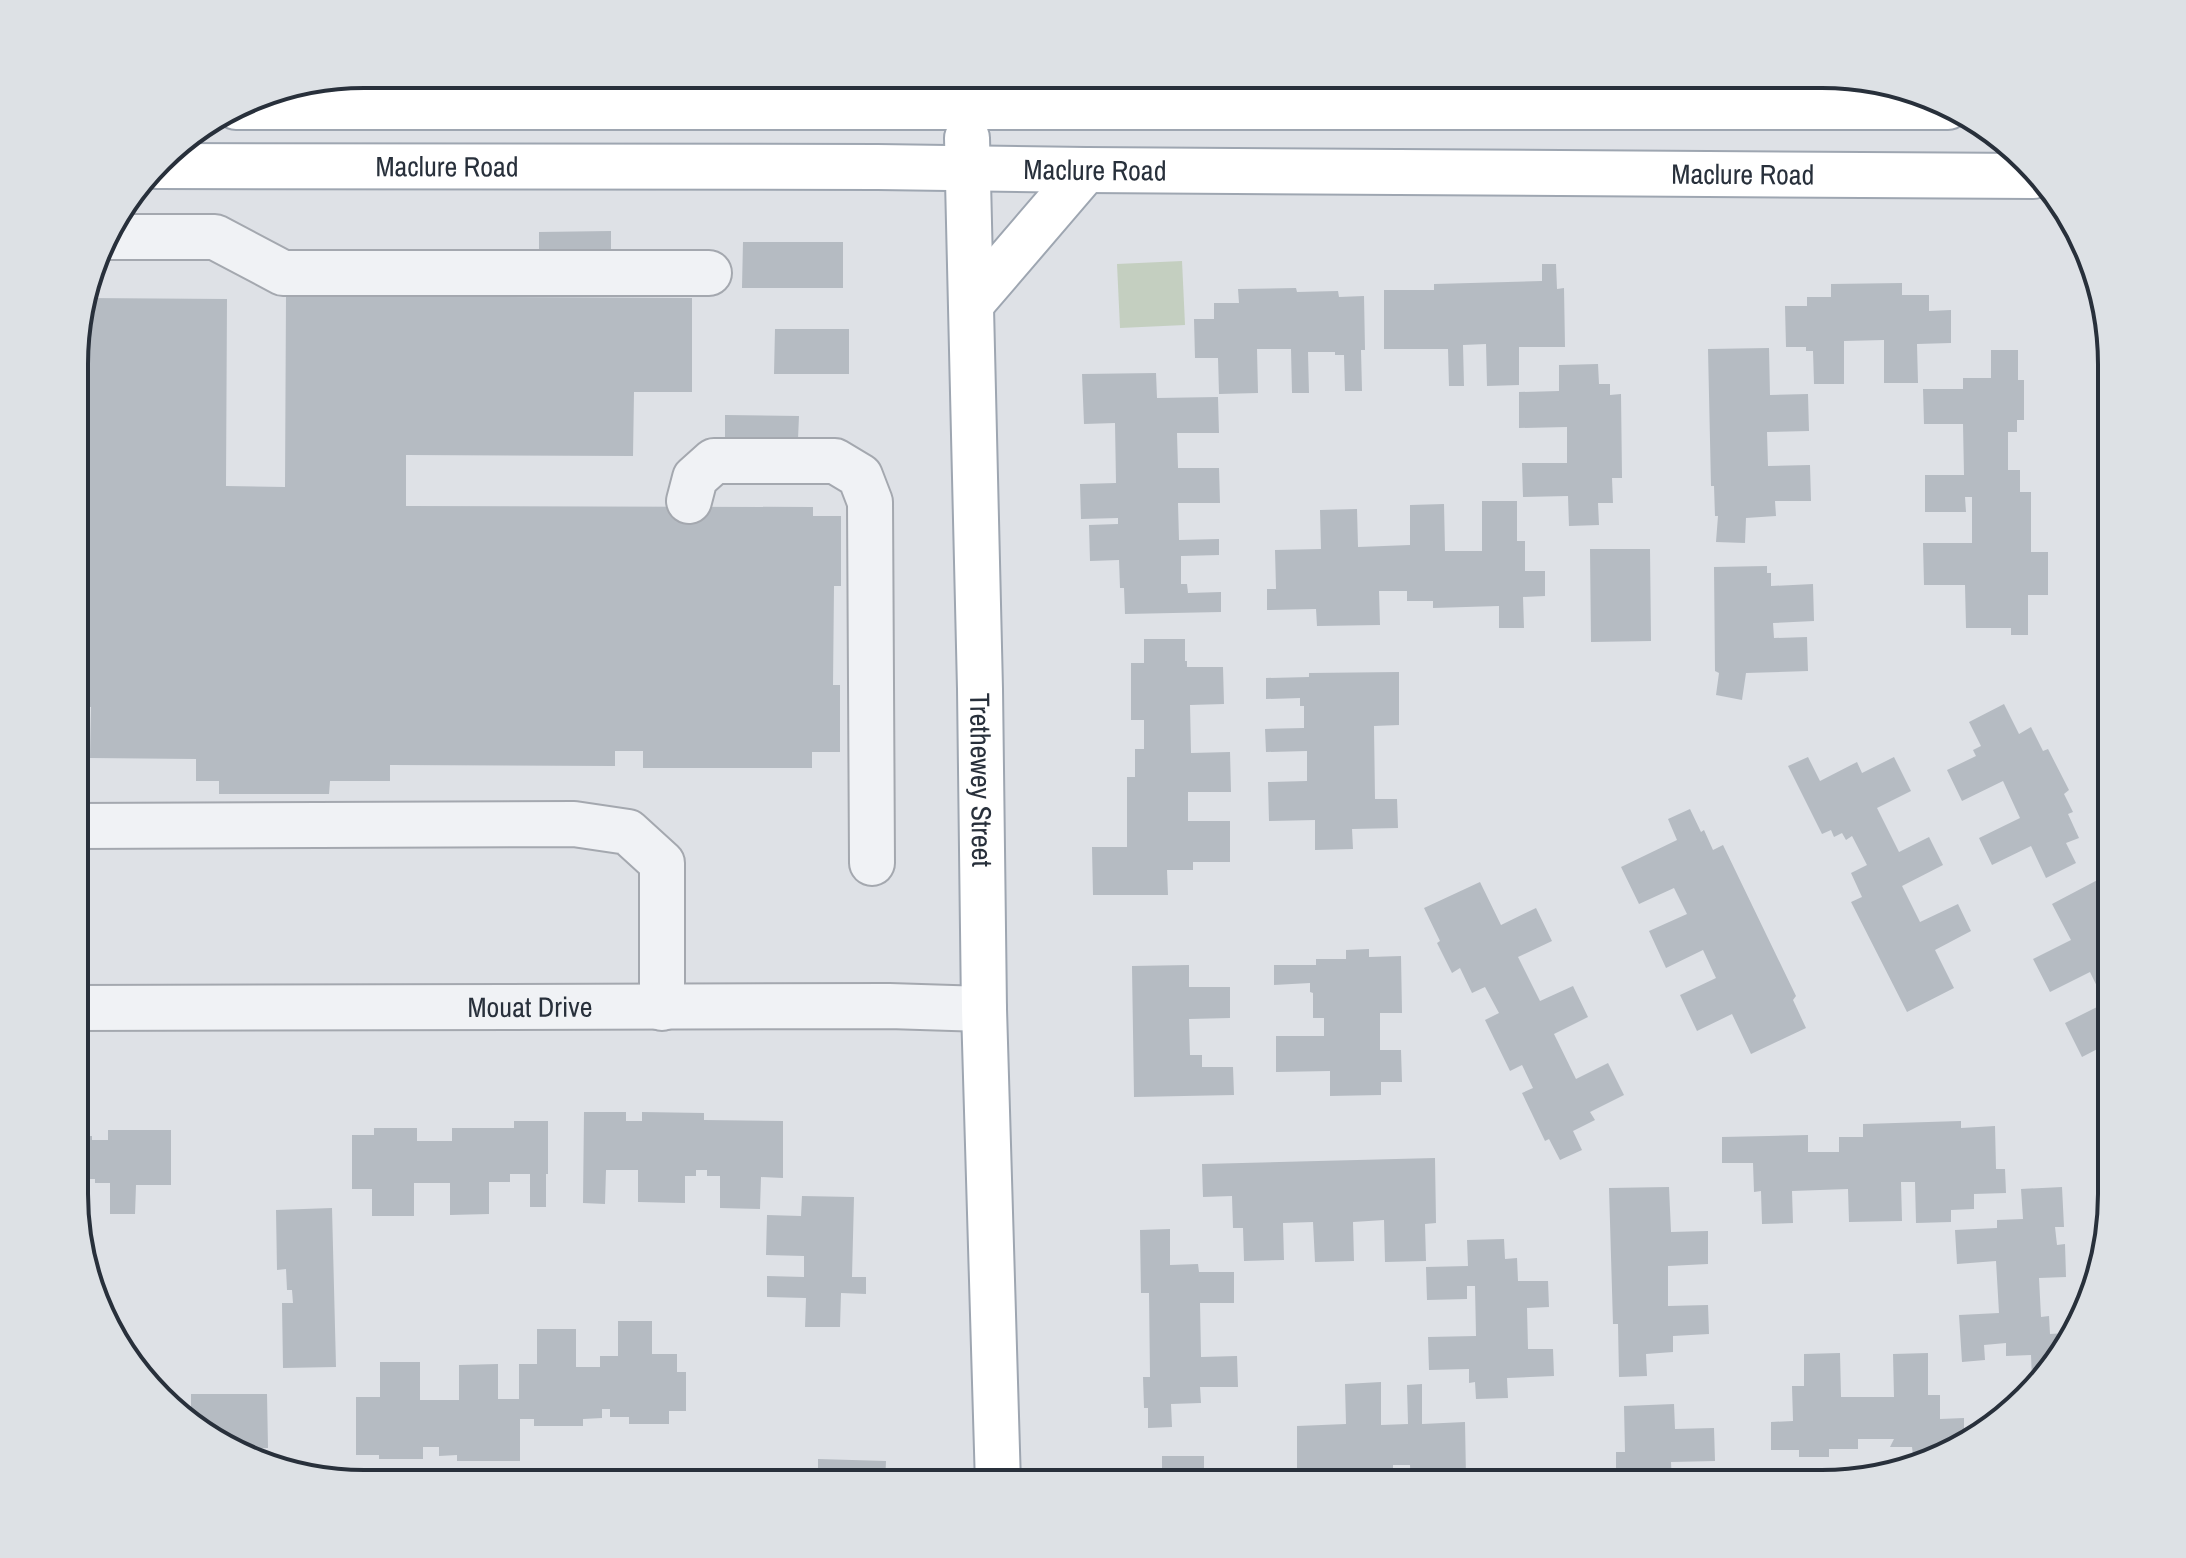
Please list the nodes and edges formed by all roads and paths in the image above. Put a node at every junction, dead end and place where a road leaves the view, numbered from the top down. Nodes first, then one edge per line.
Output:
1 (966, 91) edge
2 (268, 106) edge
3 (1919, 107) edge
4 (173, 166) edge
5 (968, 169) junction
6 (1086, 170) junction
7 (2023, 176) edge
8 (120, 237) edge
9 (709, 273) dead end
10 (972, 303) junction
11 (689, 501) dead end
12 (89, 826) edge
13 (872, 863) dead end
14 (89, 1008) edge
15 (662, 1008) junction
16 (984, 1009) junction
17 (998, 1469) edge

1 - 2 main road
1 - 3 main road
1 - 5 main road, Trethewey Street
4 - 5 main road, Maclure Road
5 - 6 main road, Maclure Road
5 - 10 main road, Trethewey Street
6 - 7 main road, Maclure Road
6 - 10 main road
8 - 9 street
10 - 16 main road, Trethewey Street
11 - 13 street
12 - 15 street
14 - 15 street, Mouat Drive
15 - 16 street, Mouat Drive
16 - 17 main road, Trethewey Street

